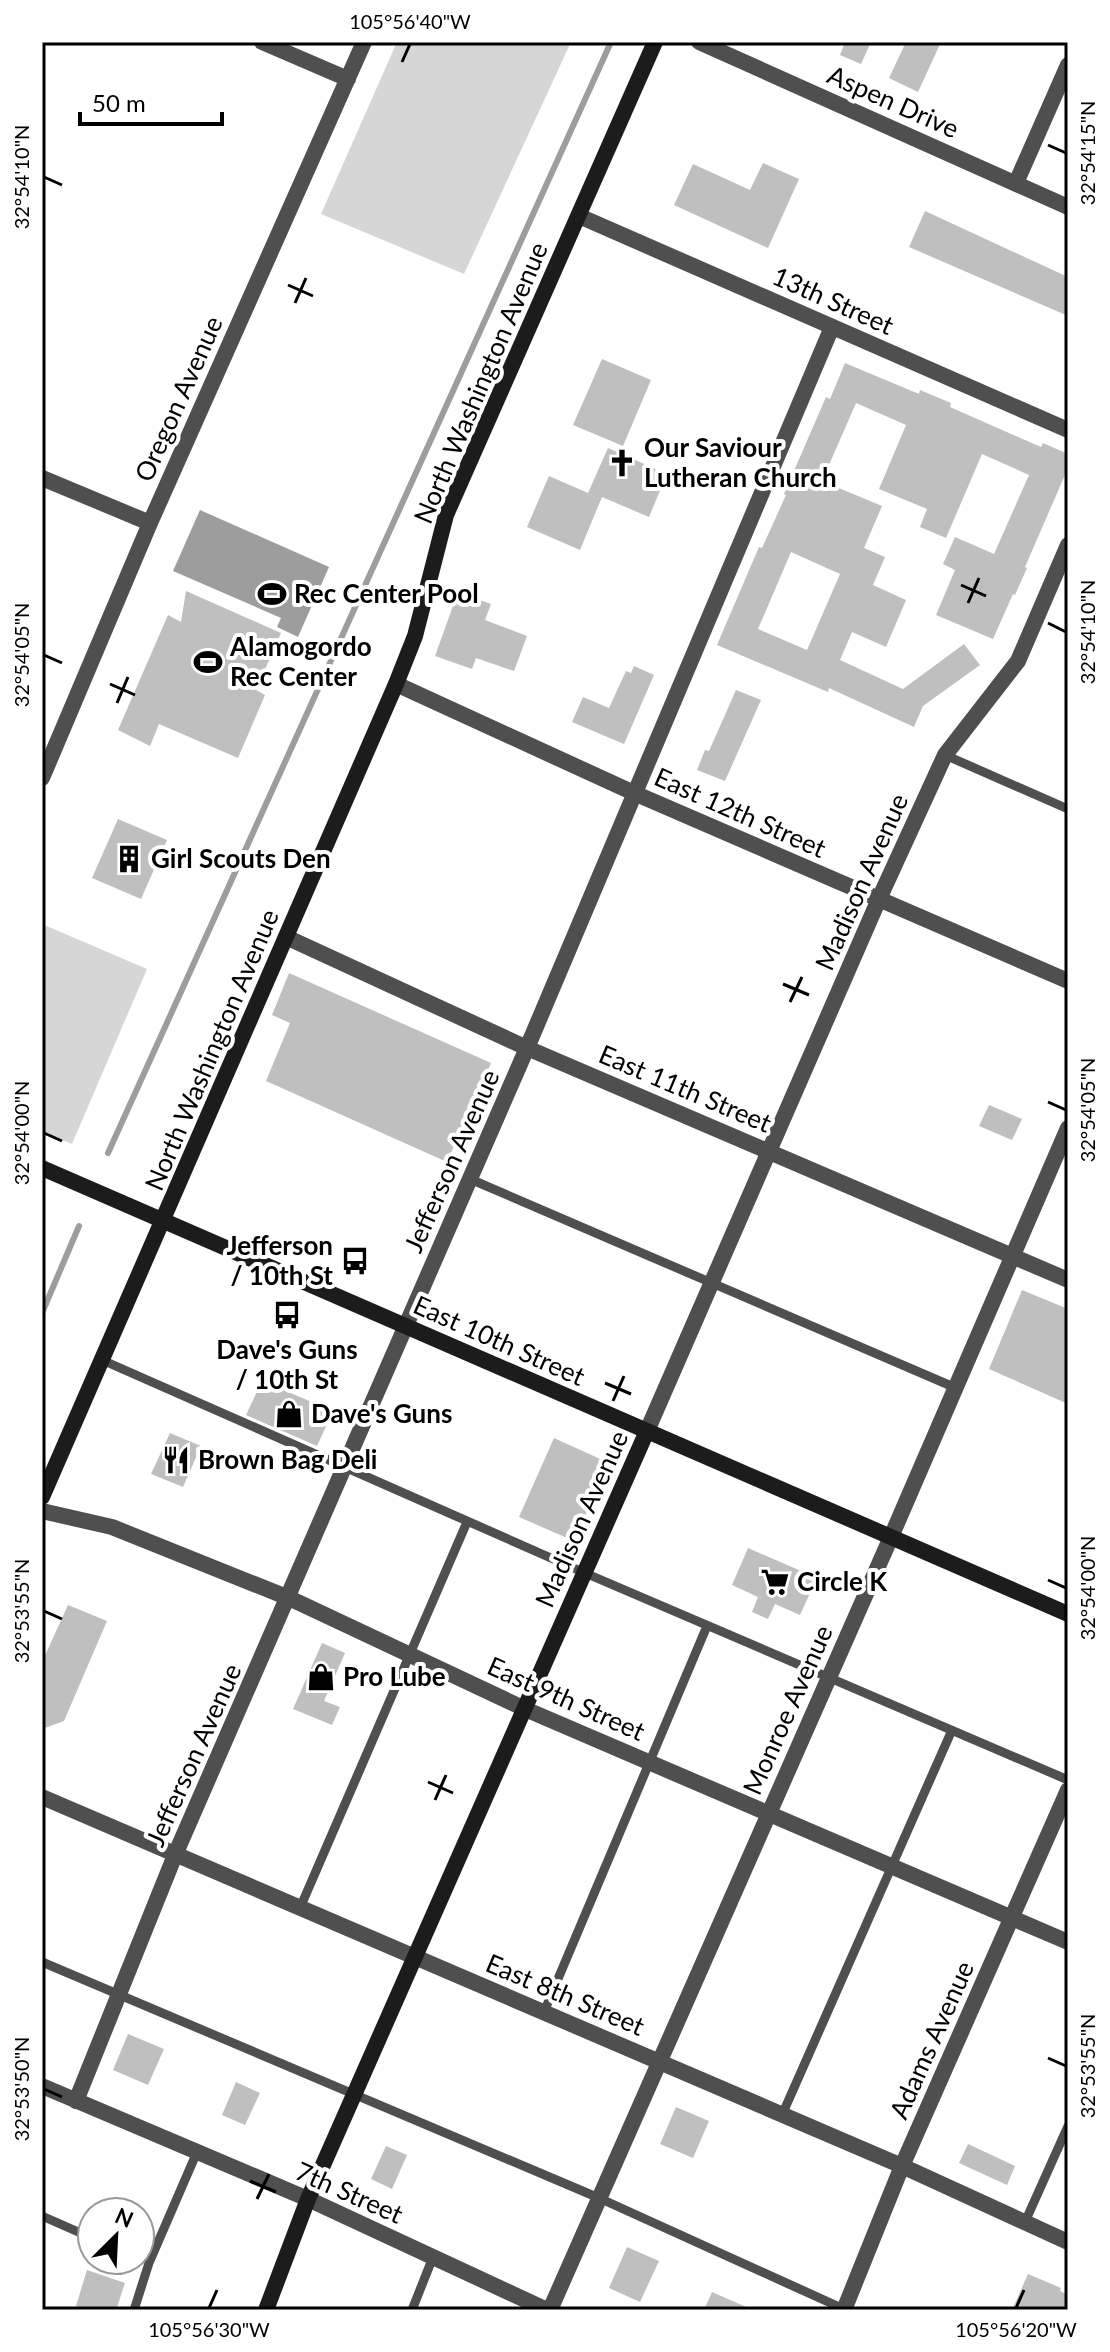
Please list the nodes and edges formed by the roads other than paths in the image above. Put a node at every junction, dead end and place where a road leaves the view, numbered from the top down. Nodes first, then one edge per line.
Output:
1 (262, 42) edge
2 (364, 42) edge
3 (655, 42) edge
4 (699, 42) edge
5 (1068, 65) edge
6 (348, 79) junction
7 (1016, 183) junction
8 (1068, 207) edge
9 (579, 216) junction
10 (832, 327) junction
11 (1068, 430) edge
12 (42, 478) edge
13 (150, 523) junction
14 (1068, 545) edge
15 (396, 684) junction
16 (945, 755) junction
17 (42, 778) edge
18 (634, 793) junction
19 (1068, 809) edge
20 (879, 899) junction
21 (286, 937) junction
22 (1068, 981) edge
23 (527, 1048) junction
24 (1068, 1128) edge
25 (770, 1151) junction
26 (42, 1168) edge
27 (470, 1179) junction
28 (164, 1221) junction
29 (1013, 1256) junction
30 (1068, 1280) edge
31 (712, 1284) junction
32 (406, 1326) junction
33 (102, 1360) junction
34 (956, 1388) junction
35 (647, 1431) junction
36 (345, 1468) junction
37 (42, 1497) edge
38 (42, 1511) edge
39 (467, 1522) junction
40 (891, 1537) junction
41 (585, 1573) junction
42 (289, 1598) junction
43 (1068, 1614) edge
44 (707, 1626) junction
45 (408, 1654) junction
46 (828, 1678) junction
47 (525, 1709) junction
48 (952, 1730) junction
49 (651, 1763) junction
50 (1068, 1780) edge
51 (1068, 1790) edge
52 (42, 1797) edge
53 (769, 1812) junction
54 (175, 1855) junction
55 (891, 1866) junction
56 (300, 1908) junction
57 (1013, 1919) junction
58 (1068, 1942) edge
59 (417, 1957) junction
60 (42, 1962) edge
61 (119, 1995) junction
62 (544, 2012) junction
63 (659, 2062) junction
64 (42, 2086) edge
65 (354, 2096) junction
66 (76, 2101) junction
67 (782, 2115) junction
68 (1068, 2126) edge
69 (197, 2152) junction
70 (902, 2166) junction
71 (599, 2198) junction
72 (308, 2199) junction
73 (42, 2216) edge
74 (1025, 2222) junction
75 (76, 2231) edge
76 (156, 2236) edge
77 (1068, 2242) edge
78 (433, 2257) junction
79 (141, 2276) edge
80 (134, 2310) edge
81 (266, 2310) edge
82 (412, 2310) edge
83 (548, 2310) edge
84 (845, 2310) edge

1 - 6 street
2 - 6 street, Oregon Avenue
3 - 9 main road, North Washington Avenue
4 - 7 street, Aspen Drive
5 - 7 street
6 - 13 street, Oregon Avenue
7 - 8 street, Aspen Drive
9 - 10 street, 13th Street
9 - 15 main road, North Washington Avenue
10 - 11 street, 13th Street
10 - 18 street, Jefferson Avenue
12 - 13 street
13 - 17 street, Oregon Avenue
14 - 16 street, Madison Avenue
15 - 18 street, East 12th Street
15 - 21 main road, North Washington Avenue
16 - 19 lane
16 - 20 street, Madison Avenue
18 - 20 street, East 12th Street
18 - 23 street, Jefferson Avenue
20 - 22 street, East 12th Street
20 - 25 street, Madison Avenue
21 - 23 street, East 11th Street
21 - 28 main road, North Washington Avenue
23 - 25 street, East 11th Street
23 - 27 street, Jefferson Avenue
24 - 29 street, Monroe Avenue
25 - 29 street, East 11th Street
25 - 31 street, Madison Avenue
26 - 28 main road, East 10th Street
27 - 31 lane
27 - 32 street, Jefferson Avenue
28 - 32 main road, East 10th Street
28 - 33 main road, North Washington Avenue
29 - 30 street, East 11th Street
29 - 34 street, Monroe Avenue
31 - 34 lane
31 - 35 street, Madison Avenue
32 - 35 main road, East 10th Street
32 - 36 street, Jefferson Avenue
33 - 36 lane
33 - 37 main road, North Washington Avenue
34 - 40 street, Monroe Avenue
35 - 40 main road, East 10th Street
35 - 41 main road, Madison Avenue
36 - 39 lane
36 - 42 street, Jefferson Avenue
38 - 42 street, East 9th Street
39 - 41 lane
39 - 45 lane
40 - 43 main road, East 10th Street
40 - 46 street, Monroe Avenue
41 - 44 lane
41 - 47 main road, Madison Avenue
42 - 45 street, East 9th Street
42 - 54 street, Jefferson Avenue
44 - 46 lane
44 - 49 lane
45 - 47 street, East 9th Street
45 - 56 lane
46 - 48 lane
46 - 53 street, Monroe Avenue
47 - 49 street, East 9th Street
47 - 59 main road, Madison Avenue
48 - 50 lane
48 - 55 lane
49 - 53 street, East 9th Street
49 - 62 lane
51 - 57 street, Adams Avenue
52 - 54 street, East 8th Street
53 - 55 street, East 9th Street
53 - 63 street, Monroe Avenue
54 - 56 street, East 8th Street
54 - 61 street, Jefferson Avenue
55 - 57 street, East 9th Street
55 - 67 lane
56 - 59 street, East 8th Street
57 - 58 street, East 9th Street
57 - 70 street, Adams Avenue
59 - 62 street, East 8th Street
59 - 65 main road, Madison Avenue
60 - 61 lane
61 - 65 lane
61 - 66 street, Jefferson Avenue
62 - 63 street, East 8th Street
63 - 67 street, East 8th Street
63 - 71 street, Monroe Avenue
64 - 66 street, 7th Street
65 - 71 lane
65 - 72 main road, Madison Avenue
66 - 69 street, 7th Street
67 - 70 street, East 8th Street
68 - 74 lane
69 - 72 street, 7th Street
69 - 76 lane
70 - 74 street, East 8th Street
70 - 84 street, Adams Avenue
71 - 83 street, Monroe Avenue
71 - 84 lane
72 - 78 street, 7th Street
72 - 81 main road, Madison Avenue
73 - 75 lane
74 - 77 street, East 8th Street
78 - 82 lane
78 - 83 street, 7th Street
79 - 80 lane

